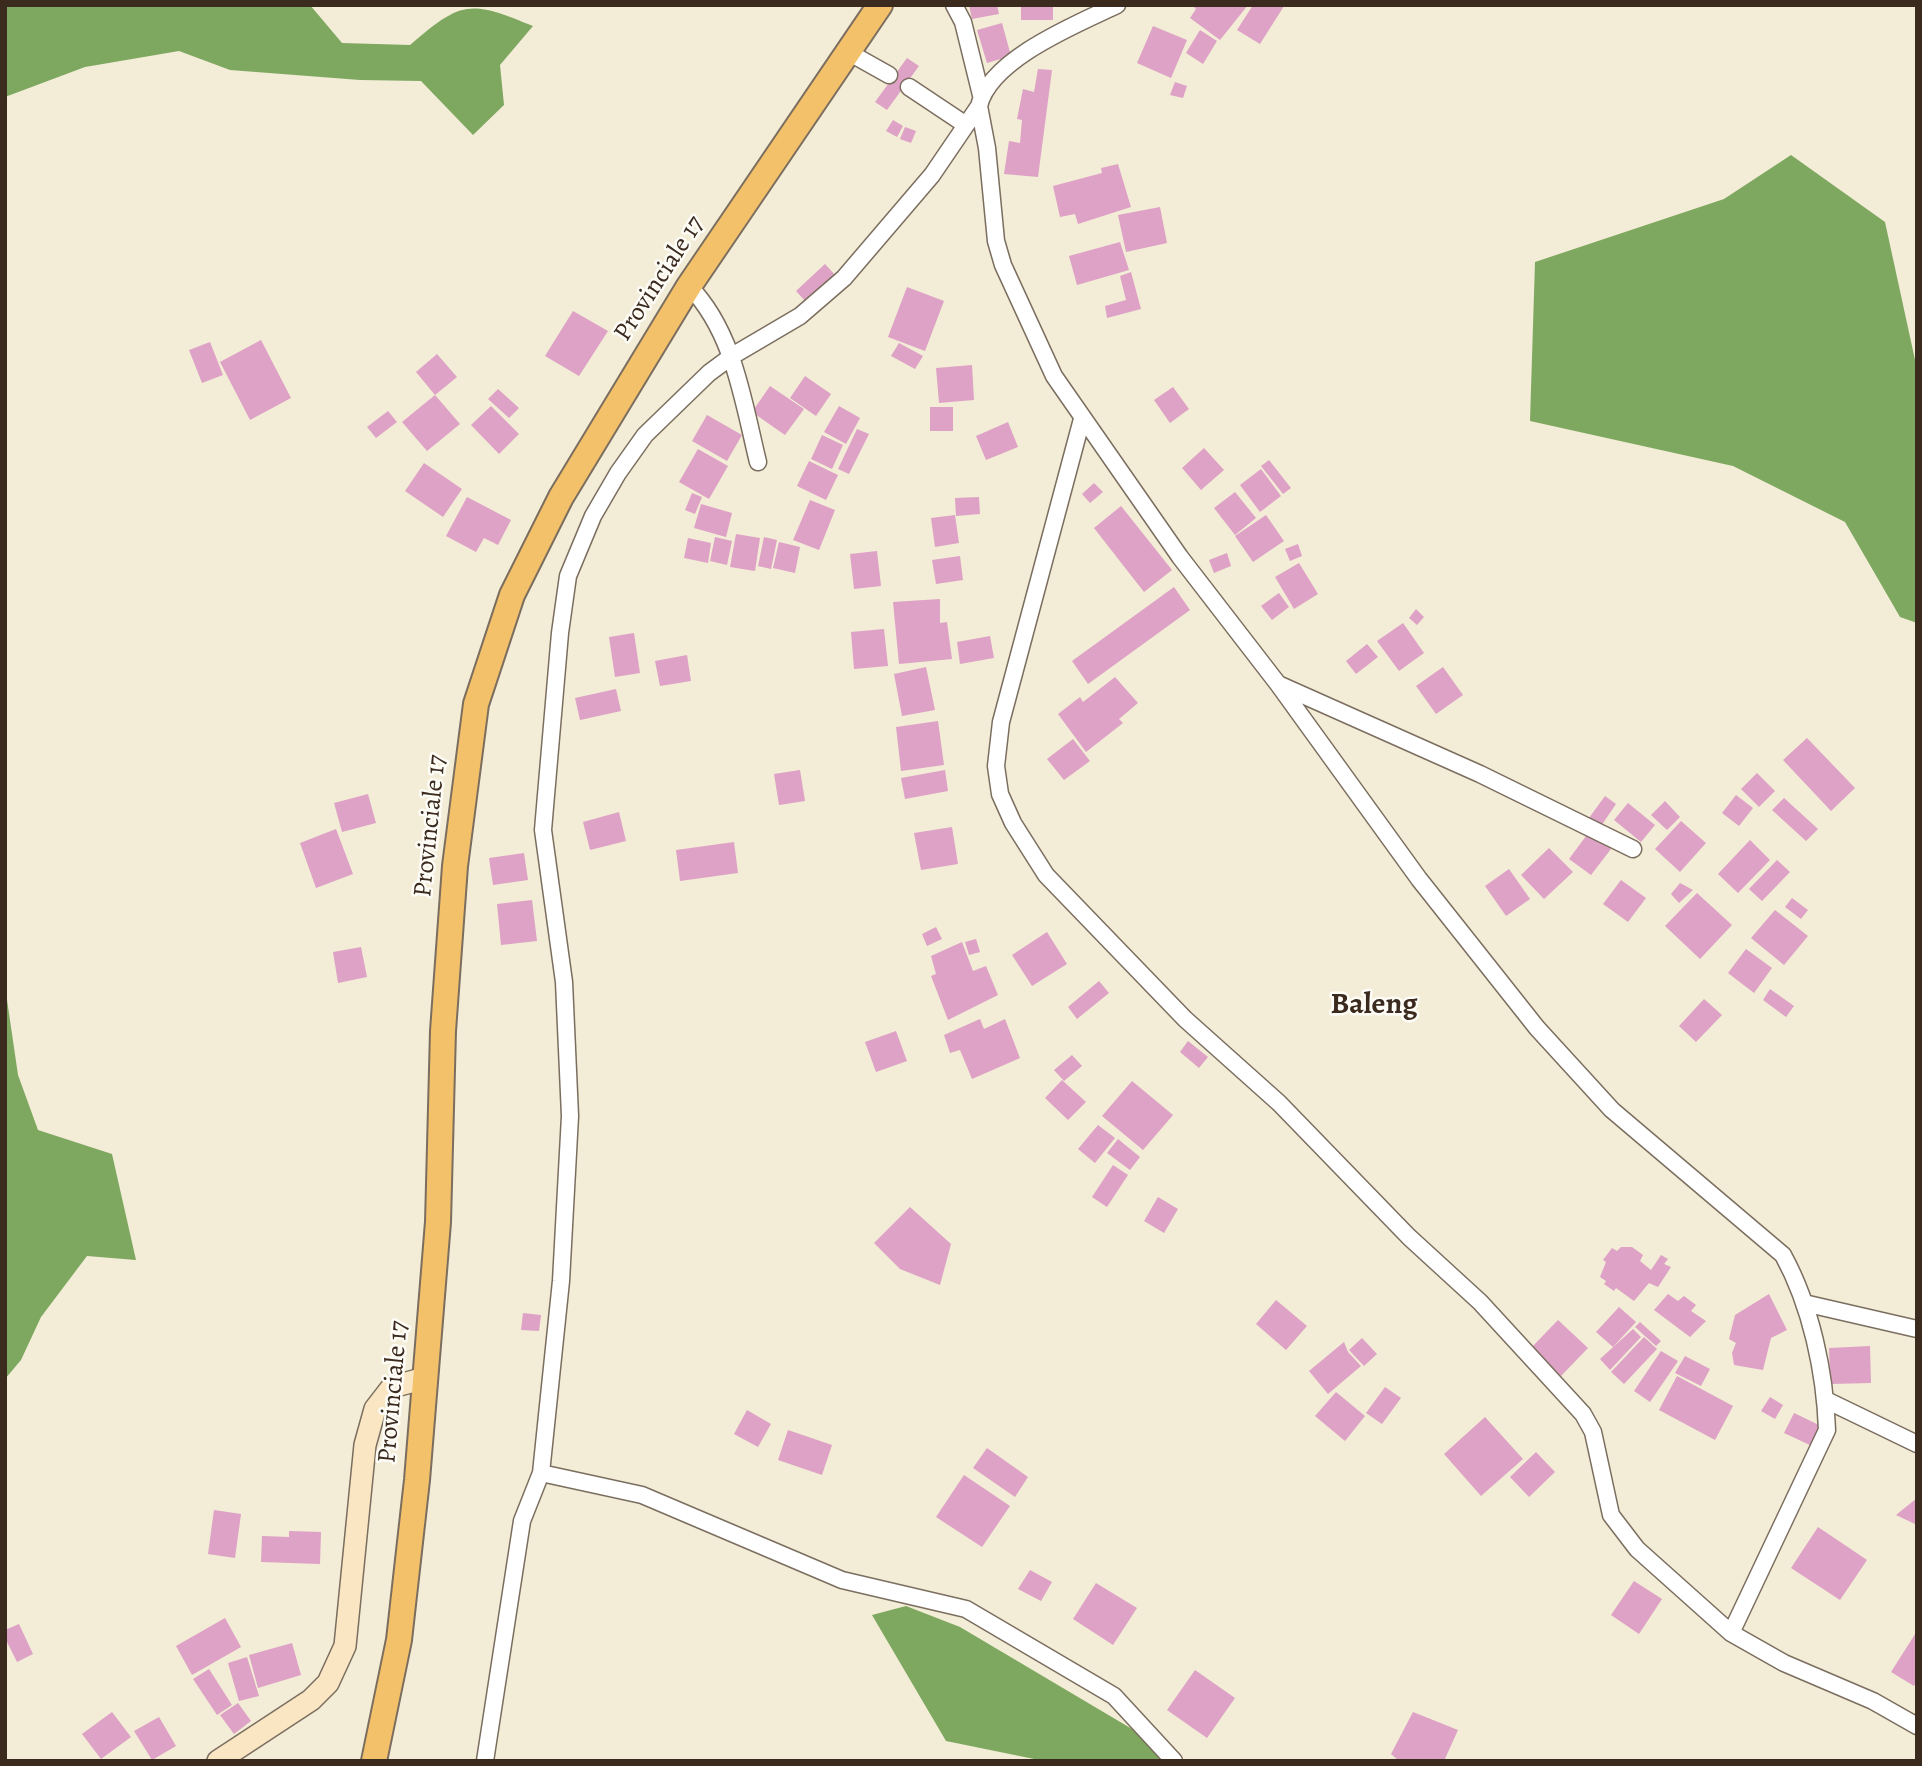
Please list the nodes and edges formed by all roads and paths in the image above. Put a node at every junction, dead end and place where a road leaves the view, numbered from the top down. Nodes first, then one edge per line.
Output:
1 (880, 5) edge
2 (954, 5) edge
3 (1117, 5) edge
4 (848, 52) junction
5 (889, 75) dead end
6 (909, 87) dead end
7 (980, 101) junction
8 (966, 125) junction
9 (689, 286) junction
10 (732, 356) junction
11 (1082, 419) junction
12 (758, 462) dead end
13 (1278, 684) junction
14 (1633, 849) dead end
15 (1804, 1303) junction
16 (1917, 1329) edge
17 (425, 1378) junction
18 (1826, 1400) junction
19 (1917, 1444) edge
20 (541, 1473) junction
21 (1731, 1633) junction
22 (1917, 1726) edge
23 (218, 1761) edge
24 (374, 1761) edge
25 (485, 1761) edge
26 (1174, 1761) edge

1 - 4 main road, Provinciale 17
2 - 7 street
3 - 7 street
4 - 5 street
4 - 9 main road, Provinciale 17
6 - 8 street
7 - 8 street
7 - 11 street
8 - 10 street
9 - 10 street
9 - 17 main road, Provinciale 17
10 - 12 street
10 - 20 street
11 - 13 street
11 - 21 street
13 - 14 street
13 - 15 street
15 - 16 street
15 - 18 street
17 - 23 street
17 - 24 main road, Provinciale 17
18 - 19 street
18 - 21 street
20 - 25 street
20 - 26 street
21 - 22 street

